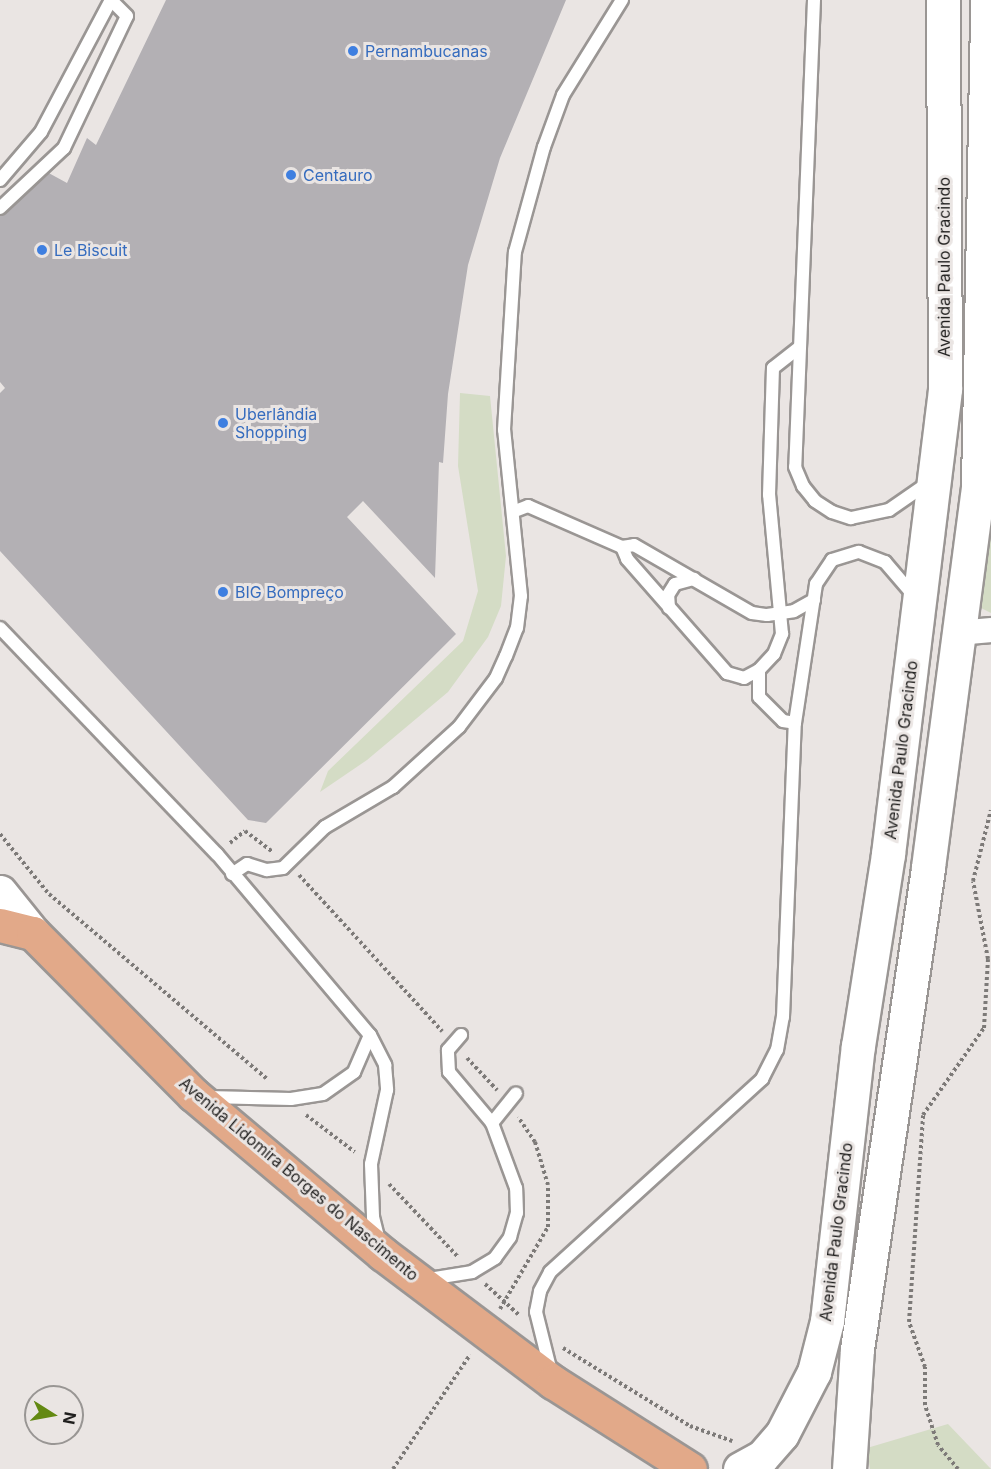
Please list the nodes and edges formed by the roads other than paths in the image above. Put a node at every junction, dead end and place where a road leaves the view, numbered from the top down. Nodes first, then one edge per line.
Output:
1 (111, 0) edge
2 (622, 0) edge
3 (814, 0) edge
4 (943, 0) edge
5 (987, 1) edge
6 (0, 180) edge
7 (0, 208) edge
8 (944, 229) junction
9 (982, 229) junction
10 (800, 347) junction
11 (934, 479) junction
12 (984, 488) edge
13 (515, 511) junction
14 (622, 547) junction
15 (694, 579) junction
16 (814, 600) junction
17 (919, 603) junction
18 (669, 608) junction
19 (782, 613) junction
20 (0, 628) edge
21 (991, 630) edge
22 (958, 633) junction
23 (759, 670) junction
24 (795, 723) junction
25 (888, 854) junction
26 (928, 867) junction
27 (232, 874) junction
28 (0, 892) edge
29 (0, 925) edge
30 (33, 933) junction
31 (370, 1035) junction
32 (457, 1039) road end
33 (858, 1046) junction
34 (901, 1052) junction
35 (194, 1095) junction
36 (512, 1098) road end
37 (492, 1123) junction
38 (383, 1254) junction
39 (418, 1279) junction
40 (554, 1382) junction
41 (690, 1469) edge
42 (740, 1469) edge
43 (849, 1469) edge

1 - 6 lane
1 - 7 lane
2 - 13 lane
3 - 10 lane
4 - 5 street
4 - 8 street, Avenida Paulo Gracindo
5 - 9 street
8 - 9 street
8 - 11 street, Avenida Paulo Gracindo
9 - 12 street
10 - 11 lane
10 - 19 lane
11 - 17 street, Avenida Paulo Gracindo
12 - 22 street
13 - 14 lane
13 - 27 lane
14 - 15 lane
14 - 18 lane
15 - 18 lane
15 - 19 lane
16 - 17 lane
16 - 19 lane
16 - 24 lane
17 - 25 street, Avenida Paulo Gracindo
18 - 23 lane
19 - 23 lane
20 - 27 lane
21 - 22 street
22 - 26 street
23 - 24 lane
24 - 40 lane
25 - 26 street
25 - 33 street, Avenida Paulo Gracindo
26 - 34 street
27 - 31 lane
28 - 30 street, Avenida Lidomira Borges do Nascimento
29 - 30 main road
30 - 35 main road, Avenida Lidomira Borges do Nascimento
31 - 35 lane
31 - 38 lane
32 - 37 lane
33 - 34 street
33 - 42 street, Avenida Paulo Gracindo
34 - 43 street
35 - 38 main road, Avenida Lidomira Borges do Nascimento
36 - 37 lane
37 - 39 lane
38 - 39 main road, Avenida Lidomira Borges do Nascimento
39 - 40 main road, Avenida Lidomira Borges do Nascimento
40 - 41 main road, Avenida Lidomira Borges do Nascimento

